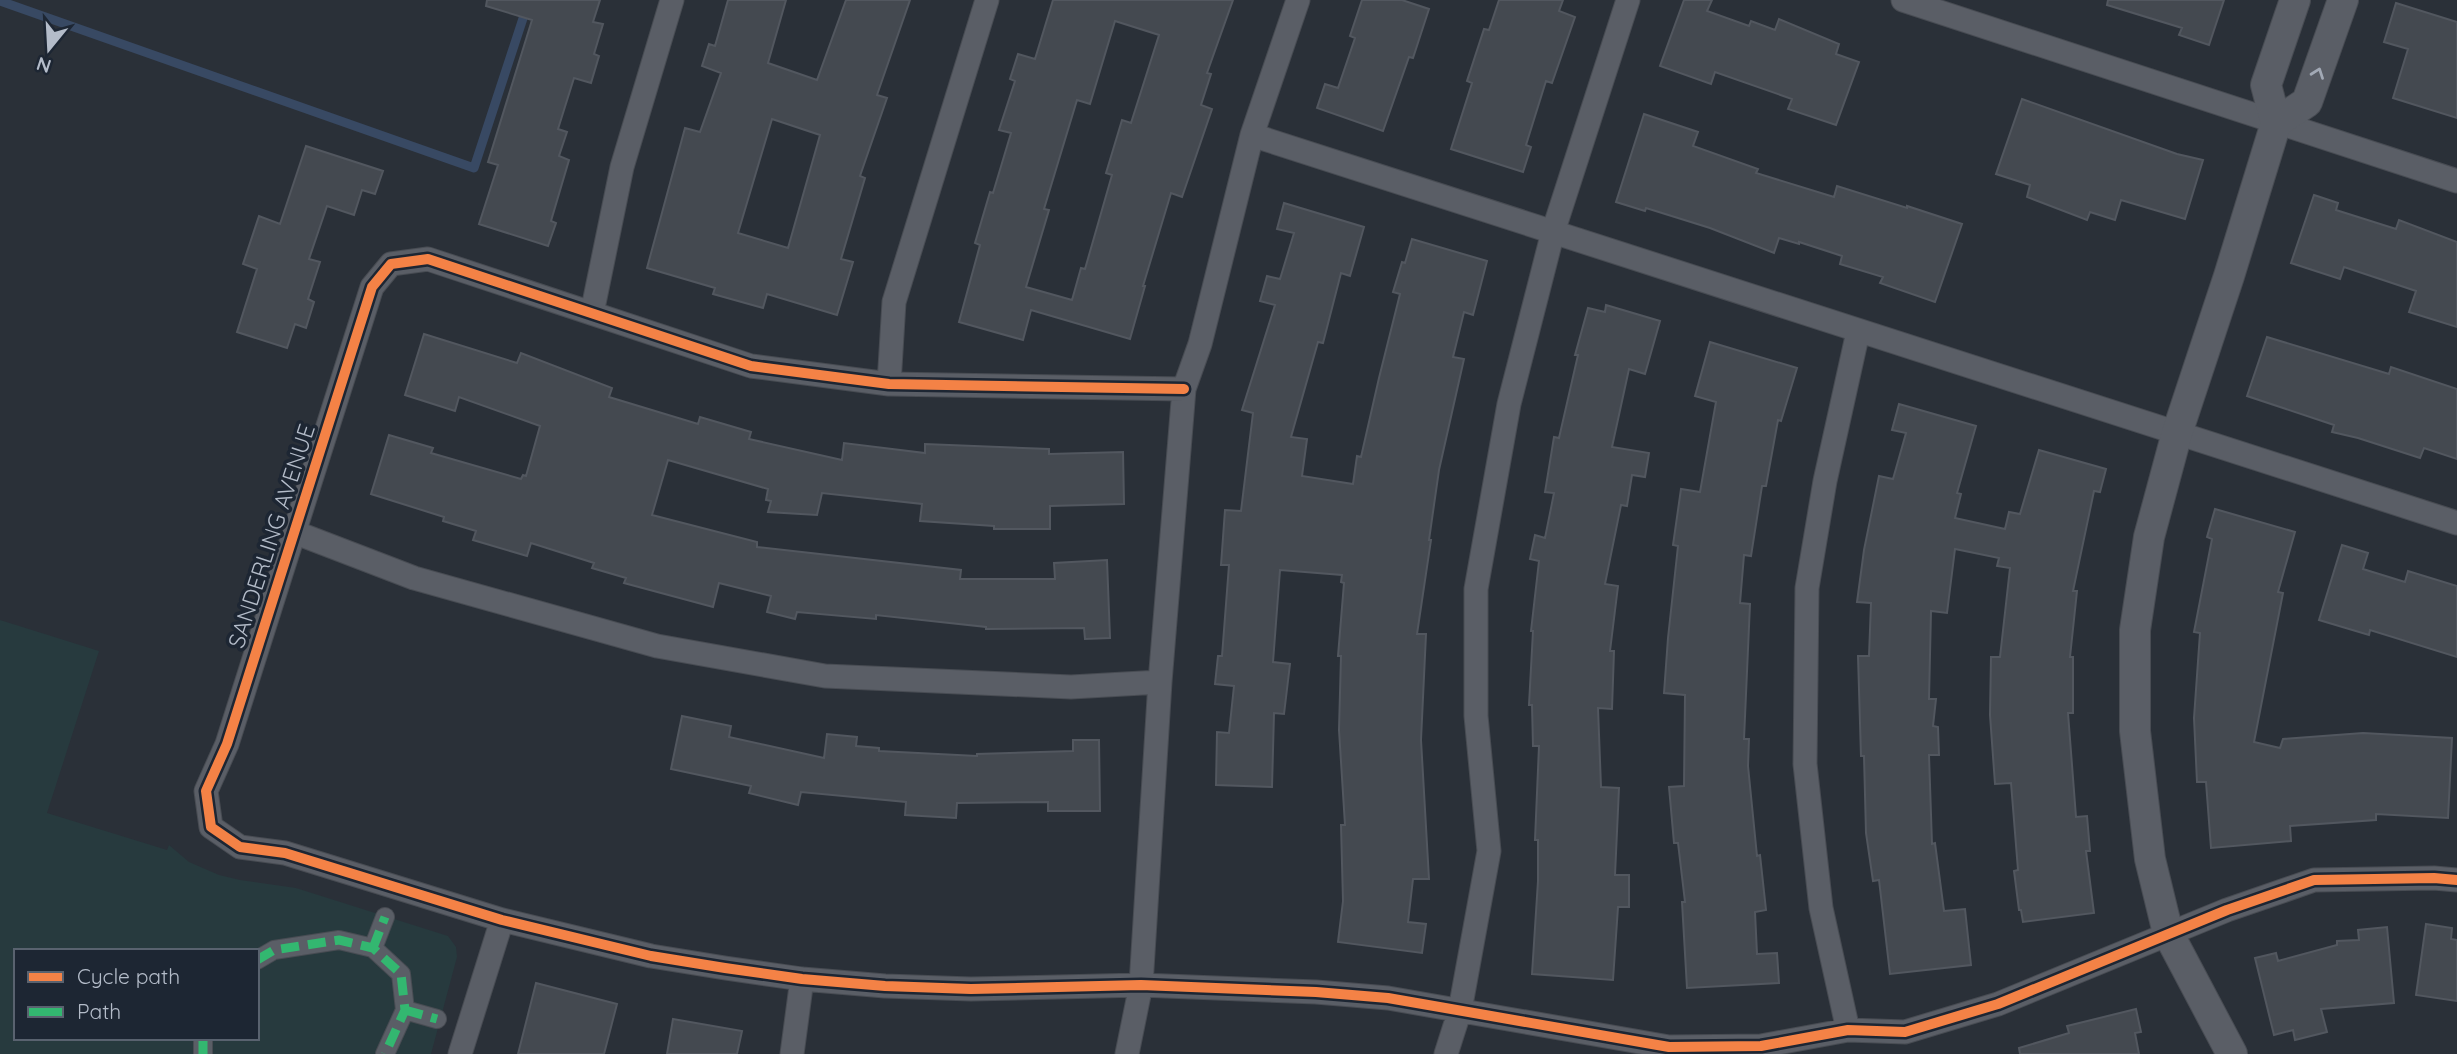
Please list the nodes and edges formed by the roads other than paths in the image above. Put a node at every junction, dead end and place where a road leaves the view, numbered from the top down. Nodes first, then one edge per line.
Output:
1 (671, 0) edge
2 (987, 0) edge
3 (1298, 0) edge
4 (1628, 0) edge
5 (1903, 0) edge
6 (2295, 0) edge
7 (2343, 0) edge
8 (2276, 123) junction
9 (1252, 135) junction
10 (2457, 181) edge
11 (1553, 232) junction
12 (592, 313) junction
13 (1858, 332) junction
14 (889, 384) junction
15 (1184, 389) junction
16 (2177, 433) junction
17 (2457, 523) edge
18 (294, 532) junction
19 (1160, 682) junction
20 (2457, 880) edge
21 (385, 917) dead end
22 (502, 920) junction
23 (2168, 933) junction
24 (373, 948) junction
25 (259, 959) edge
26 (802, 979) junction
27 (1141, 985) junction
28 (405, 1010) junction
29 (1460, 1010) junction
30 (437, 1018) dead end
31 (1848, 1030) junction
32 (385, 1054) edge
33 (460, 1054) edge
34 (792, 1054) edge
35 (1127, 1054) edge
36 (1446, 1054) edge
37 (2232, 1054) edge

1 - 12 street
2 - 14 street
3 - 9 street
4 - 11 street
5 - 8 street
6 - 8 street
8 -> 7 street
8 - 10 street
8 - 16 street
9 - 11 street
9 - 15 street
11 - 13 street
11 - 29 street
12 - 14 street
12 - 18 street, SANDERLING AVENUE
13 - 16 street
13 - 31 street
14 - 15 street
15 - 19 street
16 - 17 street
16 - 23 street
18 - 19 street
18 - 22 street, SANDERLING AVENUE
19 - 27 street
20 - 23 street
21 - 24 street
22 - 26 street
22 - 33 street
23 - 31 street
23 - 37 street
24 - 25 street
24 - 28 street
26 - 27 street
26 - 34 street
27 - 29 street
27 - 35 street
28 - 30 street
28 - 32 street
29 - 31 street
29 - 36 street

